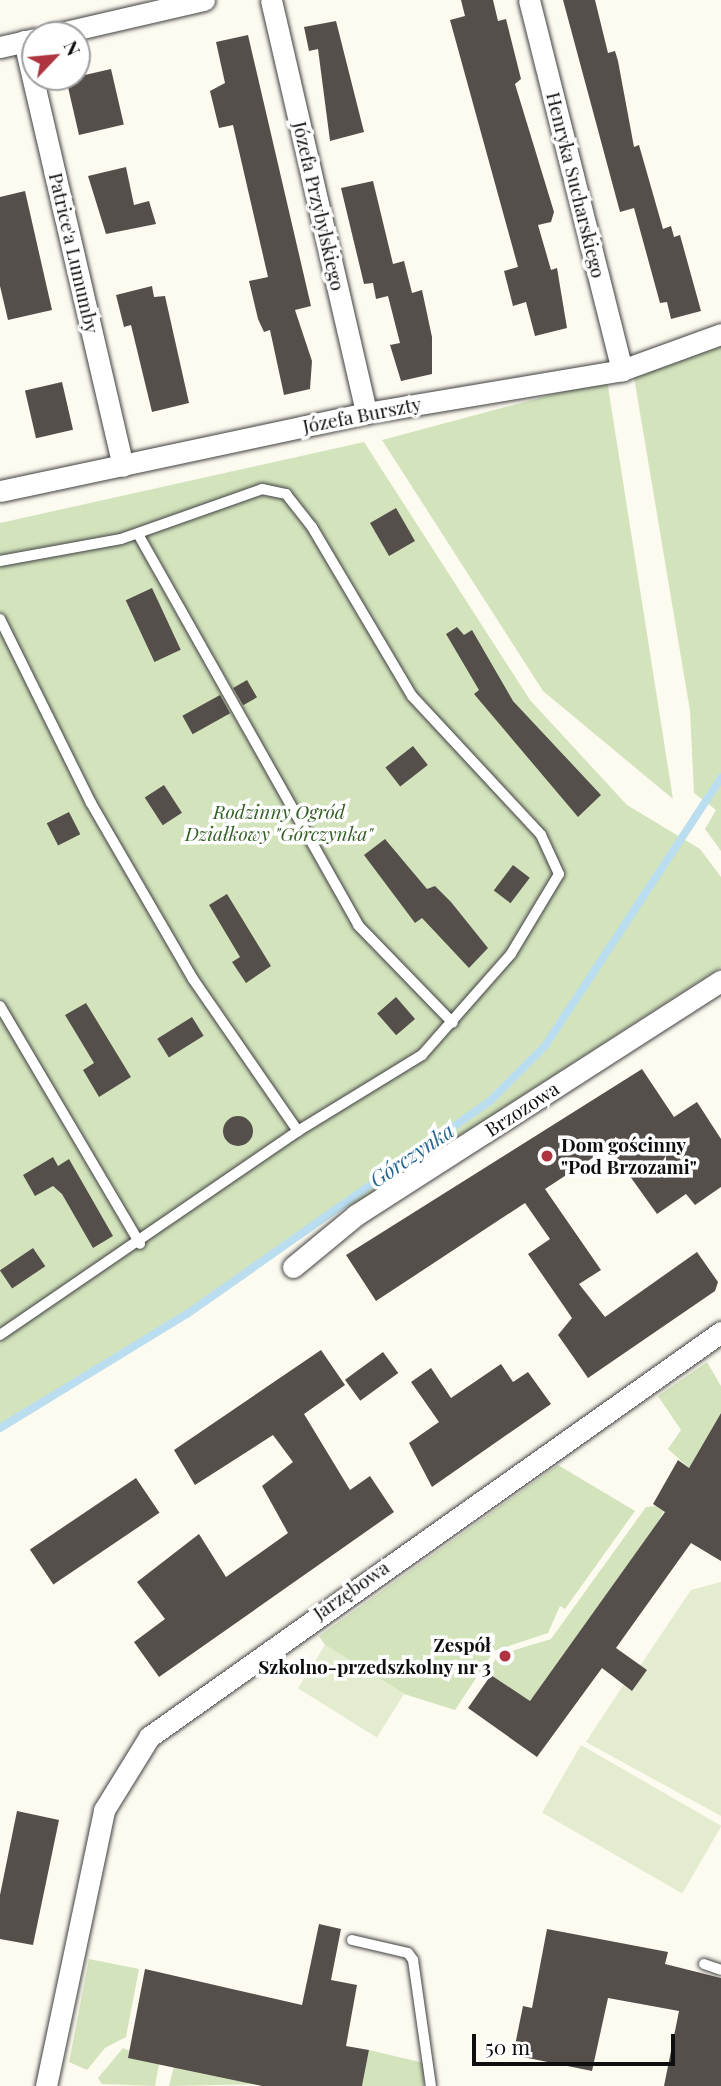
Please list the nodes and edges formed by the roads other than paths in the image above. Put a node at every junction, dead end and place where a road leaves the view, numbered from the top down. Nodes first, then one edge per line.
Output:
1 (204, 0) edge
2 (271, 0) edge
3 (529, 0) edge
4 (154, 6) edge
5 (91, 24) edge
6 (21, 42) edge
7 (0, 47) edge
8 (41, 91) edge
9 (721, 334) edge
10 (622, 370) junction
11 (366, 412) junction
12 (122, 466) junction
13 (0, 491) edge
14 (138, 534) junction
15 (0, 561) edge
16 (0, 619) edge
17 (721, 981) edge
18 (0, 1006) edge
19 (453, 1023) junction
20 (298, 1130) junction
21 (140, 1244) junction
22 (293, 1267) dead end
23 (721, 1332) edge
24 (0, 1335) edge
25 (352, 1940) dead end
26 (704, 1964) dead end
27 (721, 1970) edge
28 (46, 2086) edge
29 (431, 2086) edge

1 - 4 street
2 - 11 street, Józefa Przybylskiego
3 - 10 street, Henryka Sucharskiego
4 - 5 street
6 - 7 street
8 - 12 street, Patrice'a Lumumby
9 - 10 street, Józefa Burszty
10 - 11 street, Józefa Burszty
11 - 12 street, Józefa Burszty
12 - 13 street, Józefa Burszty
14 - 15 lane
14 - 19 lane
14 - 19 lane
16 - 20 lane
17 - 22 street, Brzozowa
18 - 21 lane
19 - 20 lane
20 - 21 lane
21 - 24 lane
23 - 28 street, Jarzębowa
25 - 29 lane
26 - 27 lane

